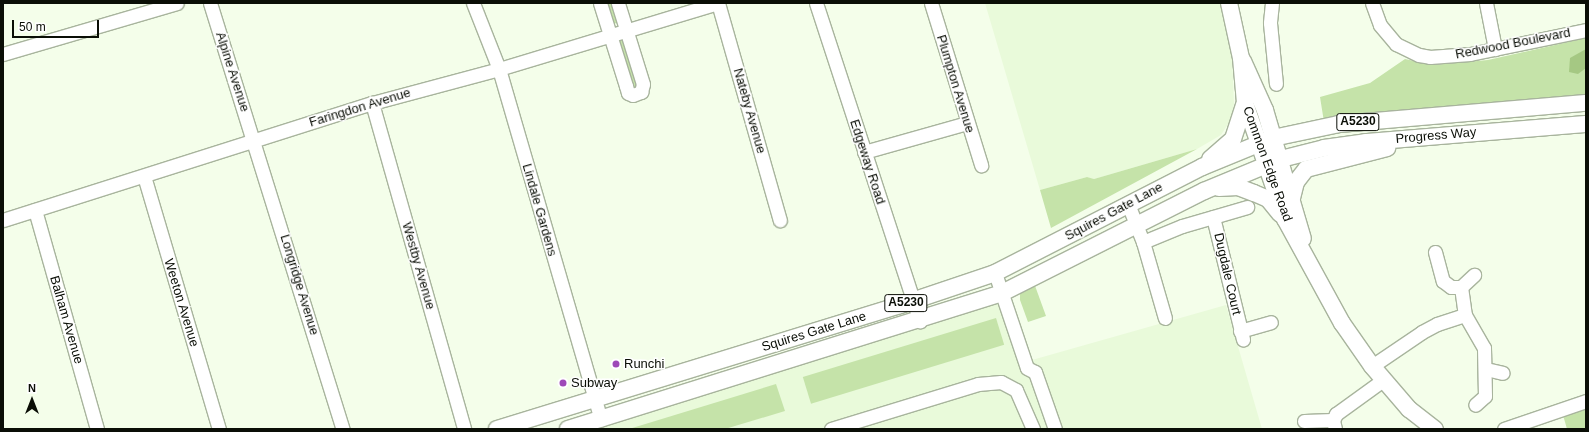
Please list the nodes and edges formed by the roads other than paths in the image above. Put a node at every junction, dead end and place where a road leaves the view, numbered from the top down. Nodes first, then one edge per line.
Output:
1 (177, 3) edge
2 (210, 3) edge
3 (473, 3) edge
4 (600, 3) edge
5 (618, 3) edge
6 (718, 3) edge
7 (816, 3) edge
8 (931, 3) edge
9 (1272, 3) edge
10 (1372, 3) edge
11 (1486, 3) edge
12 (1231, 4) edge
13 (626, 29) junction
14 (1586, 30) edge
15 (609, 34) junction
16 (1495, 49) junction
17 (3, 54) edge
18 (1241, 58) junction
19 (499, 69) junction
20 (1276, 84) dead end
21 (372, 103) junction
22 (1245, 103) junction
23 (1586, 103) edge
24 (967, 123) junction
25 (1586, 124) edge
26 (1273, 138) junction
27 (1408, 138) junction
28 (255, 141) junction
29 (1257, 144) junction
30 (864, 152) junction
31 (1281, 159) junction
32 (981, 165) dead end
33 (1265, 166) junction
34 (1202, 167) junction
35 (144, 176) junction
36 (1204, 192) junction
37 (1292, 198) junction
38 (1128, 204) junction
39 (1247, 207) dead end
40 (35, 210) junction
41 (1213, 217) junction
42 (1285, 219) junction
43 (3, 220) edge
44 (780, 220) dead end
45 (1136, 224) junction
46 (1143, 242) junction
47 (1435, 252) dead end
48 (1310, 266) junction
49 (995, 273) junction
50 (1474, 275) dead end
51 (1461, 287) junction
52 (1002, 293) junction
53 (913, 301) junction
54 (1465, 315) junction
55 (1165, 318) dead end
56 (920, 321) junction
57 (1271, 322) dead end
58 (1372, 366) junction
59 (1486, 370) junction
60 (1503, 373) dead end
61 (1383, 380) junction
62 (595, 399) junction
63 (1586, 401) edge
64 (1475, 405) dead end
65 (601, 419) junction
66 (1304, 421) dead end
67 (1334, 424) edge
68 (97, 429) edge
69 (219, 429) edge
70 (343, 429) edge
71 (464, 429) edge
72 (497, 429) edge
73 (568, 429) edge
74 (831, 429) edge
75 (1033, 429) edge
76 (1056, 429) edge
77 (1435, 429) edge
78 (1504, 429) edge

1 - 17 street
2 - 28 street, Alpine Avenue
3 - 19 street, Lindale Gardens
4 - 15 street
5 - 13 street
6 - 13 street, Faringdon Avenue
6 - 44 street, Nateby Avenue
7 - 30 street, Edgeway Road
8 - 24 street, Plumpton Avenue
9 - 20 street
10 - 16 street, Redwood Boulevard
11 - 16 street
12 - 18 main road, Common Edge Road
13 - 15 street, Faringdon Avenue
13 - 15 street
14 - 16 street, Redwood Boulevard
15 - 19 street, Faringdon Avenue
18 - 22 main road, Common Edge Road
18 - 26 main road, Common Edge Road
19 - 21 street, Faringdon Avenue
19 - 62 street, Lindale Gardens
21 - 28 street, Faringdon Avenue
21 - 71 street, Westby Avenue
22 - 29 main road, Common Edge Road
22 - 34 main road
23 - 26 main road, Progress Way / A5230
24 - 30 street
24 - 32 street, Plumpton Avenue
25 - 27 main road, Progress Way / A5230
26 - 29 main road, Squires Gate Lane / A5230
26 - 31 main road, Common Edge Road
27 - 31 main road, Progress Way / A5230
27 - 37 main road
28 - 35 street, Faringdon Avenue
28 - 70 street, Longridge Avenue
29 - 33 main road, Common Edge Road
29 - 34 main road, Squires Gate Lane / A5230
30 - 53 street, Edgeway Road
31 - 33 main road, Progress Way / A5230
31 - 37 main road, Common Edge Road
33 - 36 main road, Squires Gate Lane / A5230
33 - 42 main road, Common Edge Road
34 - 38 main road, Squires Gate Lane / A5230
35 - 40 street, Faringdon Avenue
35 - 69 street, Weeton Avenue
36 - 42 main road
36 - 45 main road, Squires Gate Lane / A5230
37 - 48 main road, Common Edge Road
38 - 45 street
38 - 49 main road, Squires Gate Lane / A5230
39 - 41 street
40 - 43 street, Faringdon Avenue
40 - 68 street, Balham Avenue
41 - 46 street
41 - 57 street, Dugdale Court
42 - 48 main road, Common Edge Road
45 - 46 street
45 - 52 main road, Squires Gate Lane / A5230
46 - 55 street
47 - 51 street
48 - 58 main road, Common Edge Road
49 - 52 street
49 - 53 main road, Squires Gate Lane / A5230
50 - 51 street
51 - 54 street
52 - 56 main road, Squires Gate Lane / A5230
52 - 76 street
53 - 56 street, Edgeway Road
53 - 62 main road, Squires Gate Lane / A5230
54 - 58 street
54 - 59 street
56 - 65 main road, Squires Gate Lane / A5230
58 - 61 main road, Common Edge Road
59 - 60 street
59 - 64 street
61 - 67 street
61 - 77 main road, Common Edge Road
62 - 65 street, Lindale Gardens
62 - 72 main road, Squires Gate Lane / A5230
63 - 78 street
65 - 73 main road, Squires Gate Lane / A5230
66 - 67 street
74 - 75 street

